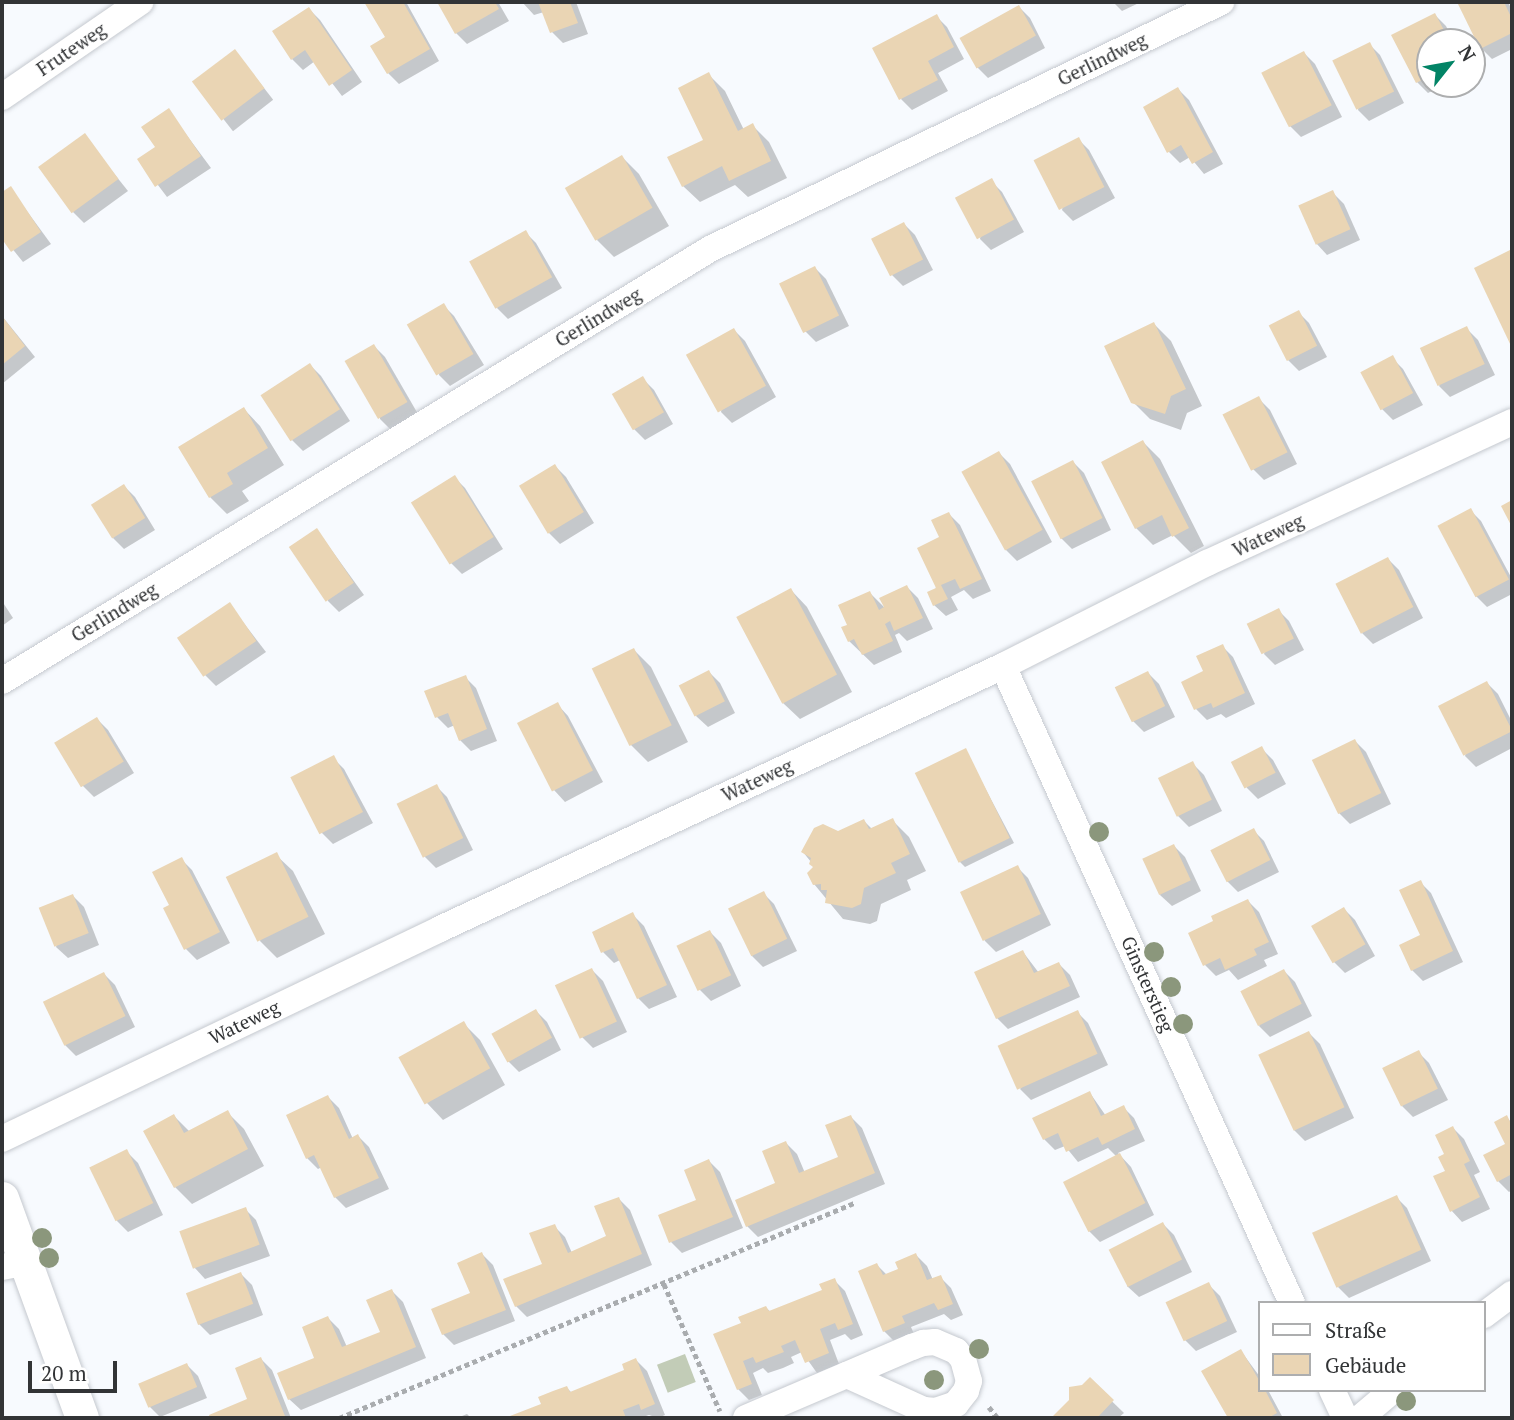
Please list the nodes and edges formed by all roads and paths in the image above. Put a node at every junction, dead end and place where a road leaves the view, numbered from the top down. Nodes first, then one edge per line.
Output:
1 (140, 2) edge
2 (1220, 2) edge
3 (2, 97) edge
4 (1512, 422) edge
5 (1003, 666) junction
6 (2, 681) edge
7 (2, 1139) edge
8 (2, 1198) edge
9 (854, 1203) dead end
10 (12, 1265) edge
11 (664, 1284) junction
12 (1512, 1294) edge
13 (1292, 1301) edge
14 (1486, 1314) edge
15 (847, 1375) dead end
16 (1333, 1392) edge
17 (1391, 1392) edge
18 (82, 1418) edge
19 (339, 1418) edge
20 (723, 1418) edge
21 (746, 1418) edge
22 (1345, 1418) edge
23 (1360, 1418) edge

1 - 3 street, Fruteweg
2 - 6 street, Gerlindweg
4 - 5 street, Wateweg
5 - 7 street, Wateweg
5 - 13 street, Ginsterstieg
8 - 10 street
9 - 11 path
10 - 18 street
11 - 19 path
11 - 20 path
12 - 14 street
15 - 21 street
16 - 22 street
17 - 23 street

